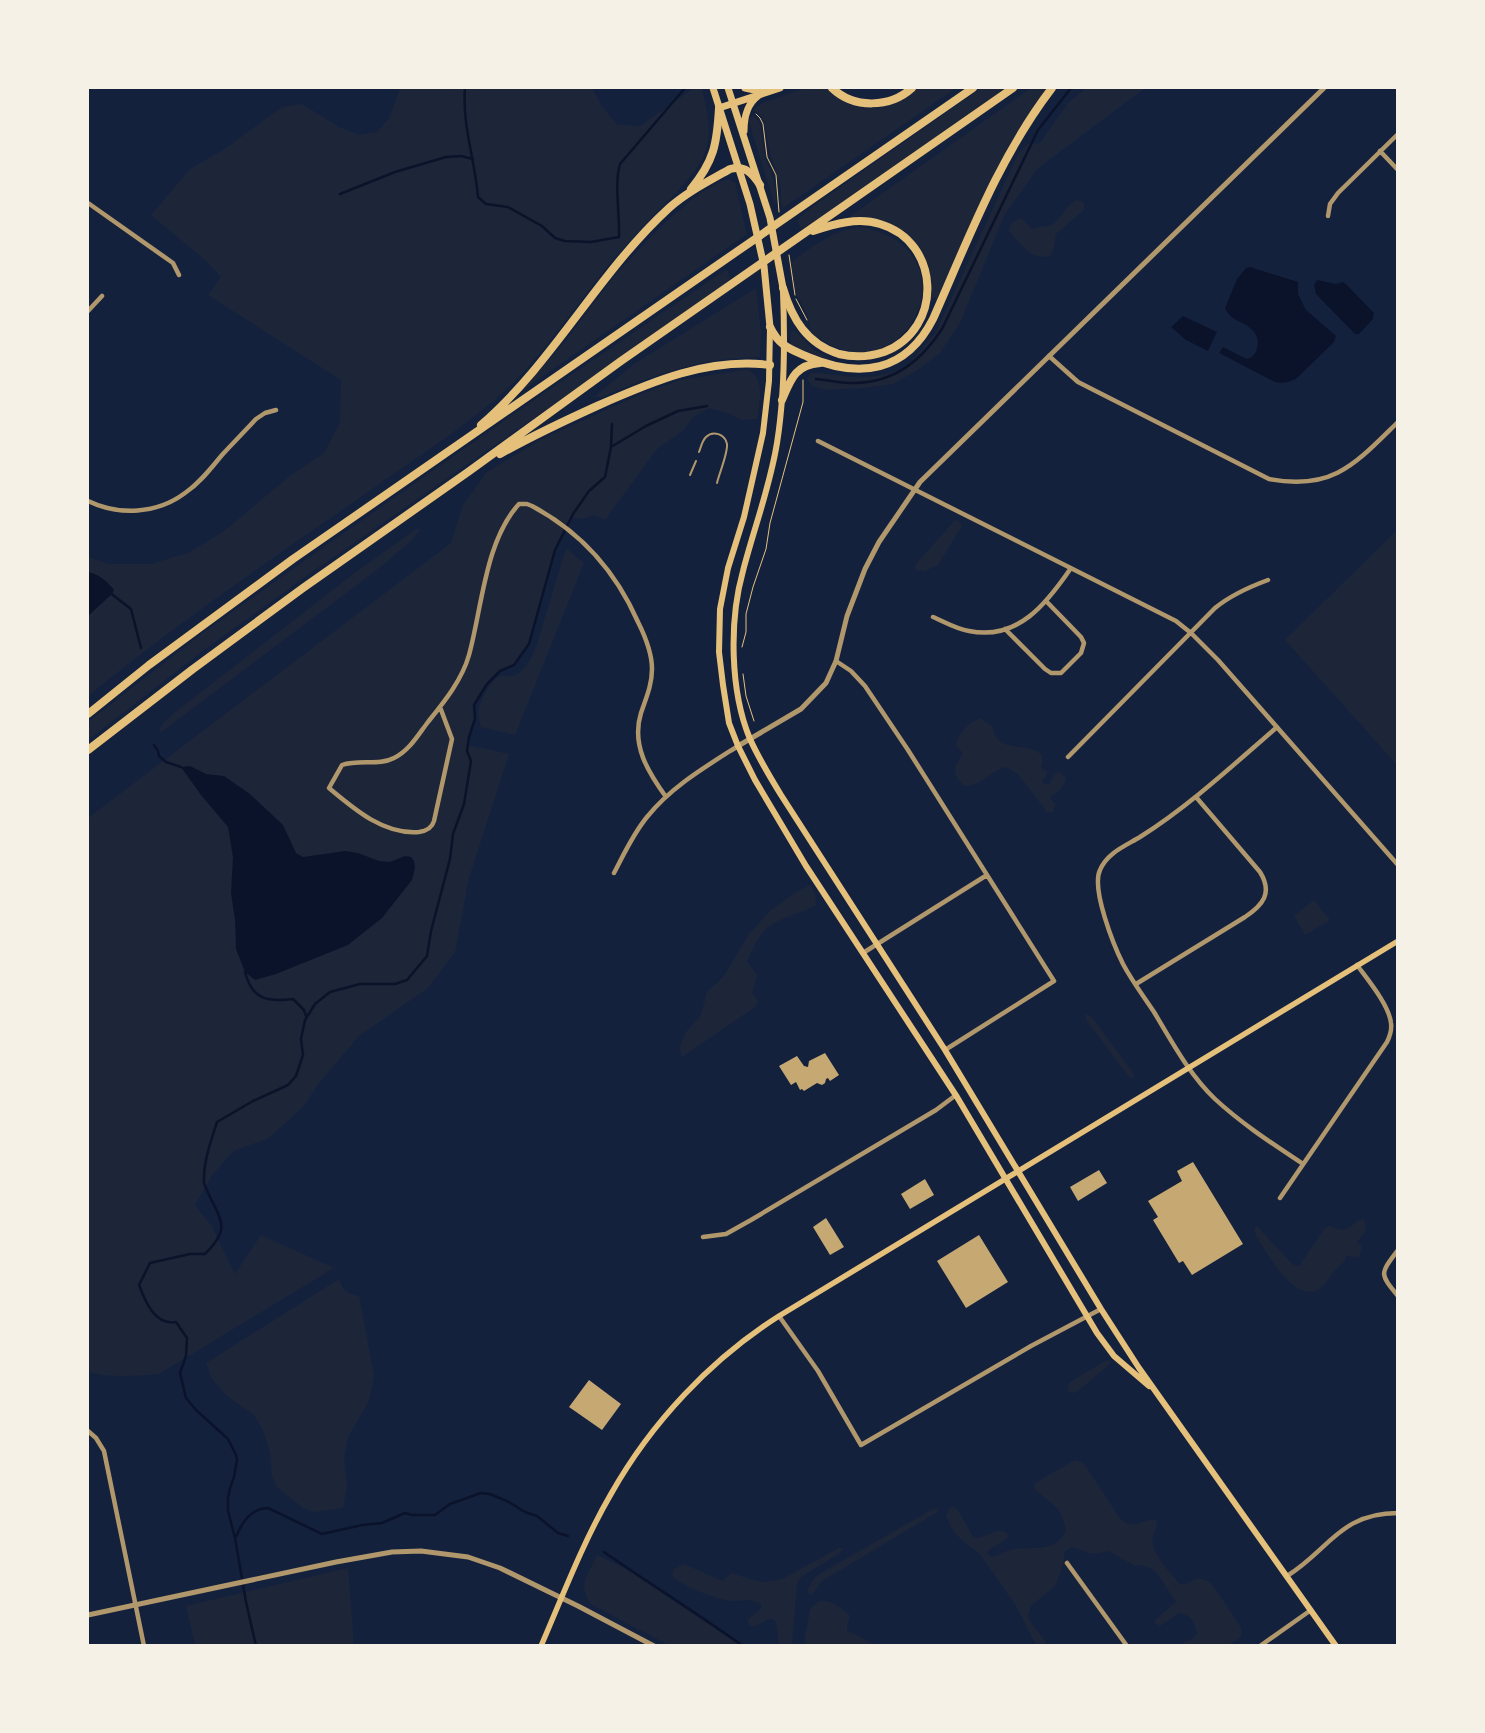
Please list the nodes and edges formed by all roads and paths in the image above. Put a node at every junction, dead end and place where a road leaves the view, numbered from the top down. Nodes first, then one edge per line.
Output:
1 (713, 88) edge
2 (728, 88) edge
3 (745, 88) edge
4 (780, 88) edge
5 (832, 88) edge
6 (912, 88) edge
7 (973, 88) edge
8 (1013, 88) edge
9 (1052, 88) edge
10 (1324, 88) edge
11 (765, 92) junction
12 (733, 103) junction
13 (719, 108) junction
14 (1398, 134) edge
15 (744, 136) junction
16 (1380, 151) junction
17 (738, 167) junction
18 (1398, 170) edge
19 (760, 185) junction
20 (685, 195) junction
21 (88, 204) edge
22 (1328, 216) dead end
23 (804, 235) junction
24 (179, 275) dead end
25 (782, 288) junction
26 (102, 296) dead end
27 (88, 311) edge
28 (770, 327) junction
29 (784, 346) junction
30 (1050, 356) junction
31 (822, 363) junction
32 (770, 365) junction
33 (782, 400) junction
34 (276, 410) dead end
35 (1398, 422) edge
36 (818, 441) dead end
37 (451, 451) junction
38 (699, 452) dead end
39 (696, 461) dead end
40 (468, 472) junction
41 (690, 475) dead end
42 (717, 482) dead end
43 (915, 489) junction
44 (88, 501) edge
45 (1071, 568) junction
46 (1268, 580) dead end
47 (1047, 602) junction
48 (933, 616) dead end
49 (1005, 629) junction
50 (1191, 633) junction
51 (836, 660) junction
52 (440, 707) junction
53 (88, 714) edge
54 (1276, 728) junction
55 (750, 738) junction
56 (738, 746) junction
57 (88, 750) edge
58 (1068, 757) dead end
59 (666, 797) junction
60 (1196, 797) junction
61 (1398, 865) edge
62 (614, 873) dead end
63 (987, 875) junction
64 (1398, 941) edge
65 (877, 944) junction
66 (863, 953) junction
67 (1357, 965) junction
68 (1136, 984) junction
69 (944, 1050) junction
70 (1188, 1068) junction
71 (956, 1095) junction
72 (1303, 1164) junction
73 (1018, 1172) junction
74 (1005, 1179) junction
75 (1280, 1198) dead end
76 (703, 1237) dead end
77 (1398, 1250) edge
78 (1398, 1296) edge
79 (1101, 1309) junction
80 (779, 1316) junction
81 (1087, 1316) junction
82 (1154, 1390) junction
83 (88, 1431) edge
84 (1398, 1512) edge
85 (1067, 1563) dead end
86 (1287, 1576) junction
87 (562, 1597) junction
88 (137, 1605) junction
89 (1311, 1610) junction
90 (88, 1615) edge
91 (144, 1646) edge
92 (541, 1646) edge
93 (654, 1646) edge
94 (1127, 1646) edge
95 (1260, 1646) edge
96 (1336, 1646) edge

1 - 13 highway
2 - 12 highway
3 - 11 highway
4 - 11 highway
5 - 6 highway
7 - 37 highway
8 - 23 highway
9 - 31 highway
10 - 30 street
11 - 12 highway
11 - 15 highway
12 - 13 highway
12 - 15 highway
13 - 17 highway
13 - 20 highway
14 - 16 street
15 - 19 highway
16 - 18 street
16 - 22 street
17 - 19 highway
17 - 20 highway
17 - 28 highway
19 - 25 highway
20 - 37 highway
21 - 24 street
23 - 25 highway
23 - 40 highway
25 - 29 main road
26 - 27 street
28 - 29 highway
28 - 32 main road
29 - 31 highway
29 - 33 main road
30 - 35 street
30 - 43 street
31 - 33 highway
32 - 40 highway
32 - 56 main road
33 - 55 main road
34 - 44 street
36 - 43 street
37 - 53 highway
38 - 42 lane
39 - 41 lane
40 - 57 highway
43 - 45 street
43 - 51 street
45 - 47 street
45 - 50 street
46 - 50 street
47 - 49 street
47 - 49 street
48 - 49 street
50 - 54 street
50 - 58 street
51 - 55 street
51 - 63 street
52 - 52 street
52 - 59 street
54 - 60 street
54 - 61 street
55 - 56 street
55 - 65 main road
56 - 59 street
56 - 66 main road
59 - 62 street
60 - 68 street
60 - 68 street
63 - 65 street
63 - 69 street
64 - 67 main road
65 - 66 street
65 - 69 main road
66 - 71 main road
67 - 70 main road
67 - 72 street
68 - 70 street
69 - 73 main road
70 - 72 street
70 - 73 main road
71 - 74 main road
71 - 76 street
72 - 75 street
73 - 74 main road
73 - 79 main road
74 - 80 main road
74 - 81 main road
77 - 78 street
79 - 81 street
79 - 82 main road
80 - 81 street
80 - 87 main road
81 - 82 main road
82 - 86 main road
83 - 88 street
84 - 86 street
85 - 94 street
86 - 89 main road
87 - 88 street
87 - 92 main road
87 - 93 street
88 - 90 street
88 - 91 street
89 - 95 street
89 - 96 main road

